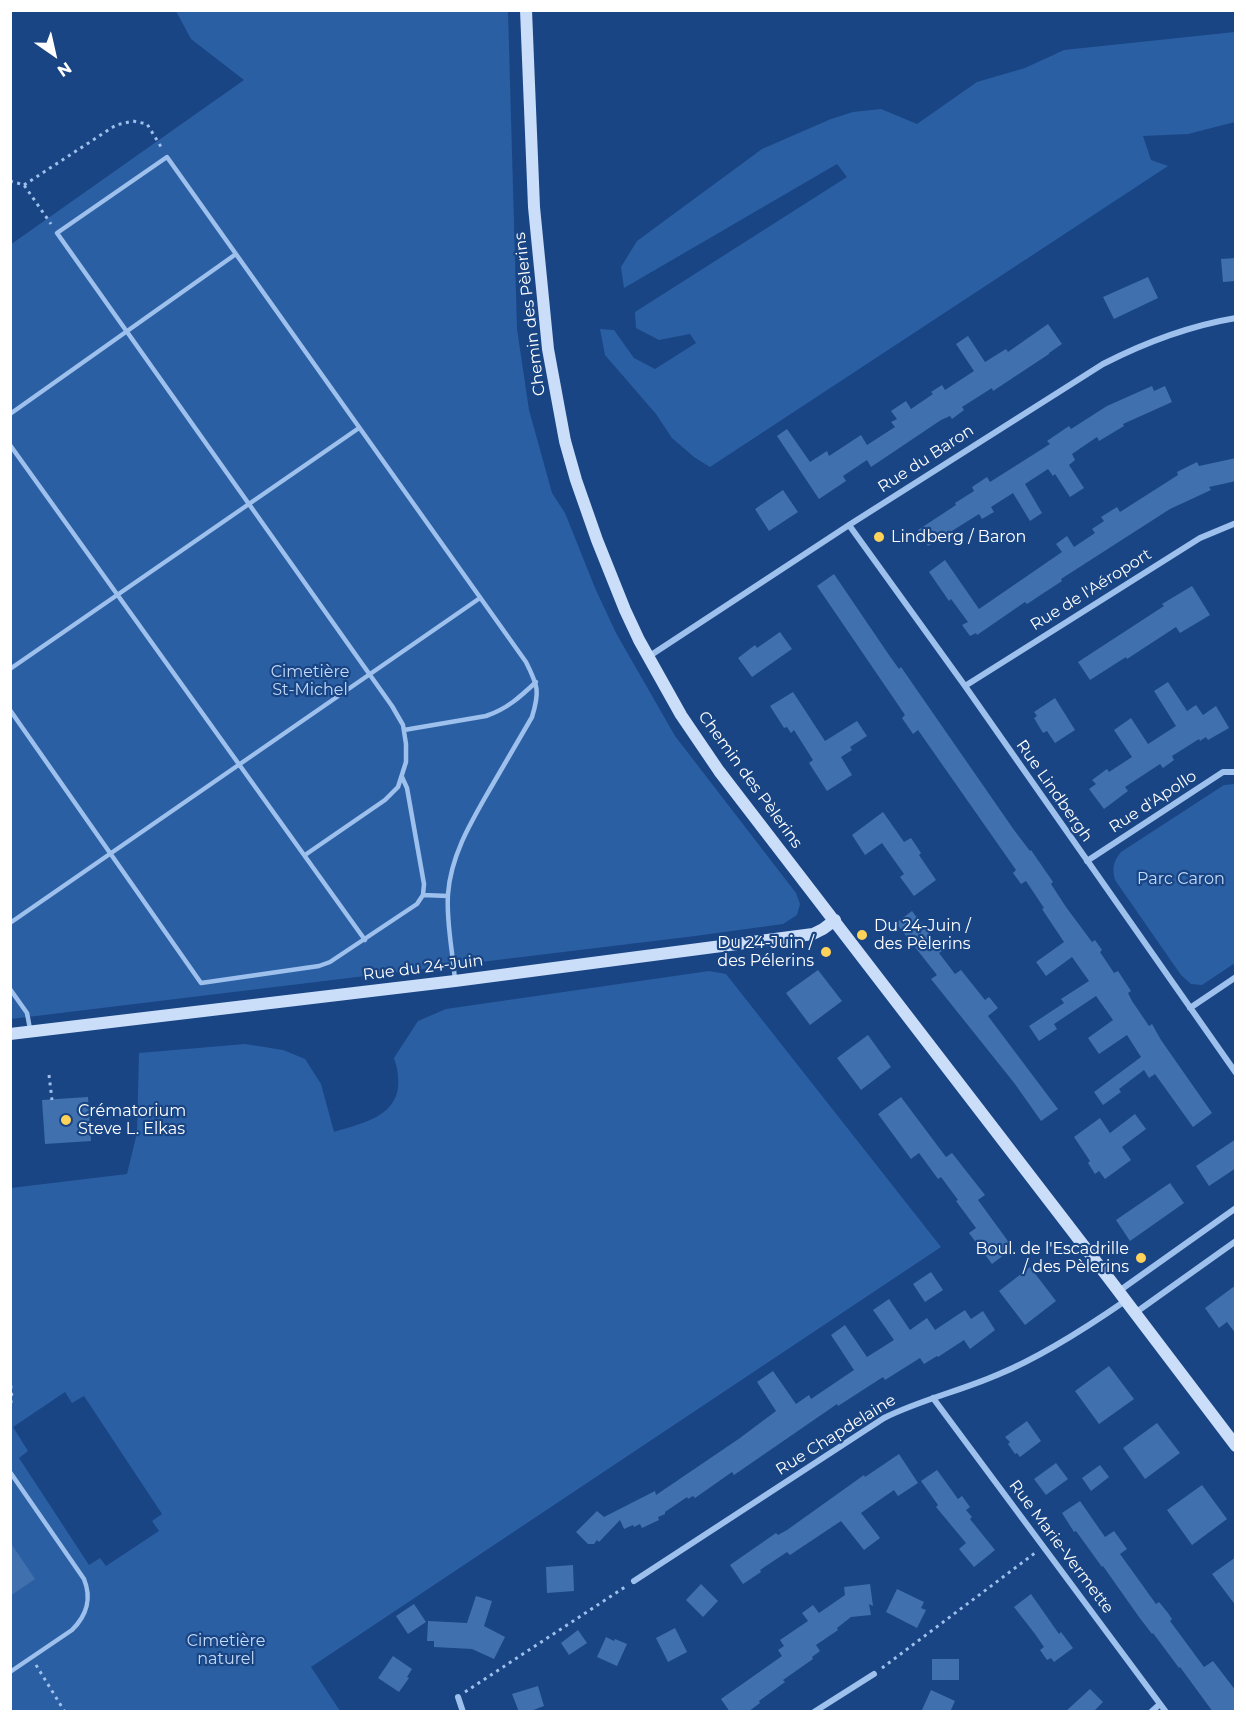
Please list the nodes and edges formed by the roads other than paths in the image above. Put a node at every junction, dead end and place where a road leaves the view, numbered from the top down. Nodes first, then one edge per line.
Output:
1 (526, 10) edge
2 (236, 254) junction
3 (1236, 318) edge
4 (127, 332) junction
5 (10, 414) edge
6 (359, 428) junction
7 (10, 445) edge
8 (249, 505) junction
9 (1236, 523) edge
10 (849, 525) junction
11 (118, 595) junction
12 (480, 598) junction
13 (648, 657) junction
14 (10, 669) edge
15 (369, 675) junction
16 (536, 682) junction
17 (964, 686) junction
18 (10, 710) edge
19 (404, 730) junction
20 (240, 765) junction
21 (1236, 772) edge
22 (402, 777) junction
23 (111, 854) junction
24 (304, 855) junction
25 (1087, 861) junction
26 (423, 895) junction
27 (448, 896) junction
28 (835, 920) junction
29 (10, 924) edge
30 (365, 940) junction
31 (1236, 977) edge
32 (455, 981) junction
33 (10, 989) edge
34 (1190, 1008) junction
35 (31, 1032) junction
36 (10, 1034) edge
37 (1236, 1073) edge
38 (1236, 1208) edge
39 (1236, 1241) edge
40 (1122, 1296) junction
41 (1135, 1313) junction
42 (933, 1398) junction
43 (1236, 1446) edge
44 (10, 1472) edge
45 (634, 1581) road end
46 (10, 1672) edge
47 (874, 1674) road end
48 (458, 1697) road end
49 (1161, 1704) junction
50 (463, 1712) edge
51 (814, 1712) edge
52 (1151, 1712) edge
53 (1166, 1712) edge

1 - 13 street, Chemin des Pèlerins
2 - 4 lane
2 - 4 lane
2 - 6 lane
3 - 10 street, Rue du Baron
4 - 5 lane
4 - 8 lane
6 - 8 lane
6 - 12 lane
7 - 11 lane
8 - 11 lane
8 - 15 lane
9 - 17 street, Rue de l'Aéroport
10 - 13 street, Rue du Baron
10 - 17 street, Rue Lindbergh
11 - 14 lane
11 - 20 lane
12 - 15 lane
12 - 16 lane
13 - 28 street, Chemin des Pèlerins
15 - 19 lane
15 - 20 lane
16 - 19 lane
16 - 27 lane
17 - 25 street, Rue Lindbergh
18 - 23 lane
19 - 22 lane
20 - 23 lane
20 - 24 lane
21 - 25 street, Rue d'Apollo
22 - 24 lane
22 - 26 lane
23 - 29 lane
23 - 30 lane
24 - 30 lane
25 - 34 street, Rue Lindbergh
26 - 27 lane
26 - 30 lane
27 - 32 lane
28 - 32 street, Rue du 24-Juin
28 - 40 street, Chemin des Pèlerins
31 - 34 street
32 - 35 street, Rue du 24-Juin
33 - 35 lane
34 - 37 street, Rue Lindbergh
35 - 36 street, Rue du 24-Juin
38 - 40 street, Rue Chapdelaine
39 - 41 street
40 - 41 street, Chemin des Pèlerins
40 - 42 street, Rue Chapdelaine
41 - 43 street, Chemin des Pèlerins
42 - 45 street, Rue Chapdelaine
42 - 49 street, Rue Marie-Vermette
44 - 46 lane
47 - 51 street
48 - 50 street
49 - 52 street
49 - 53 street, Rue Marie-Vermette

